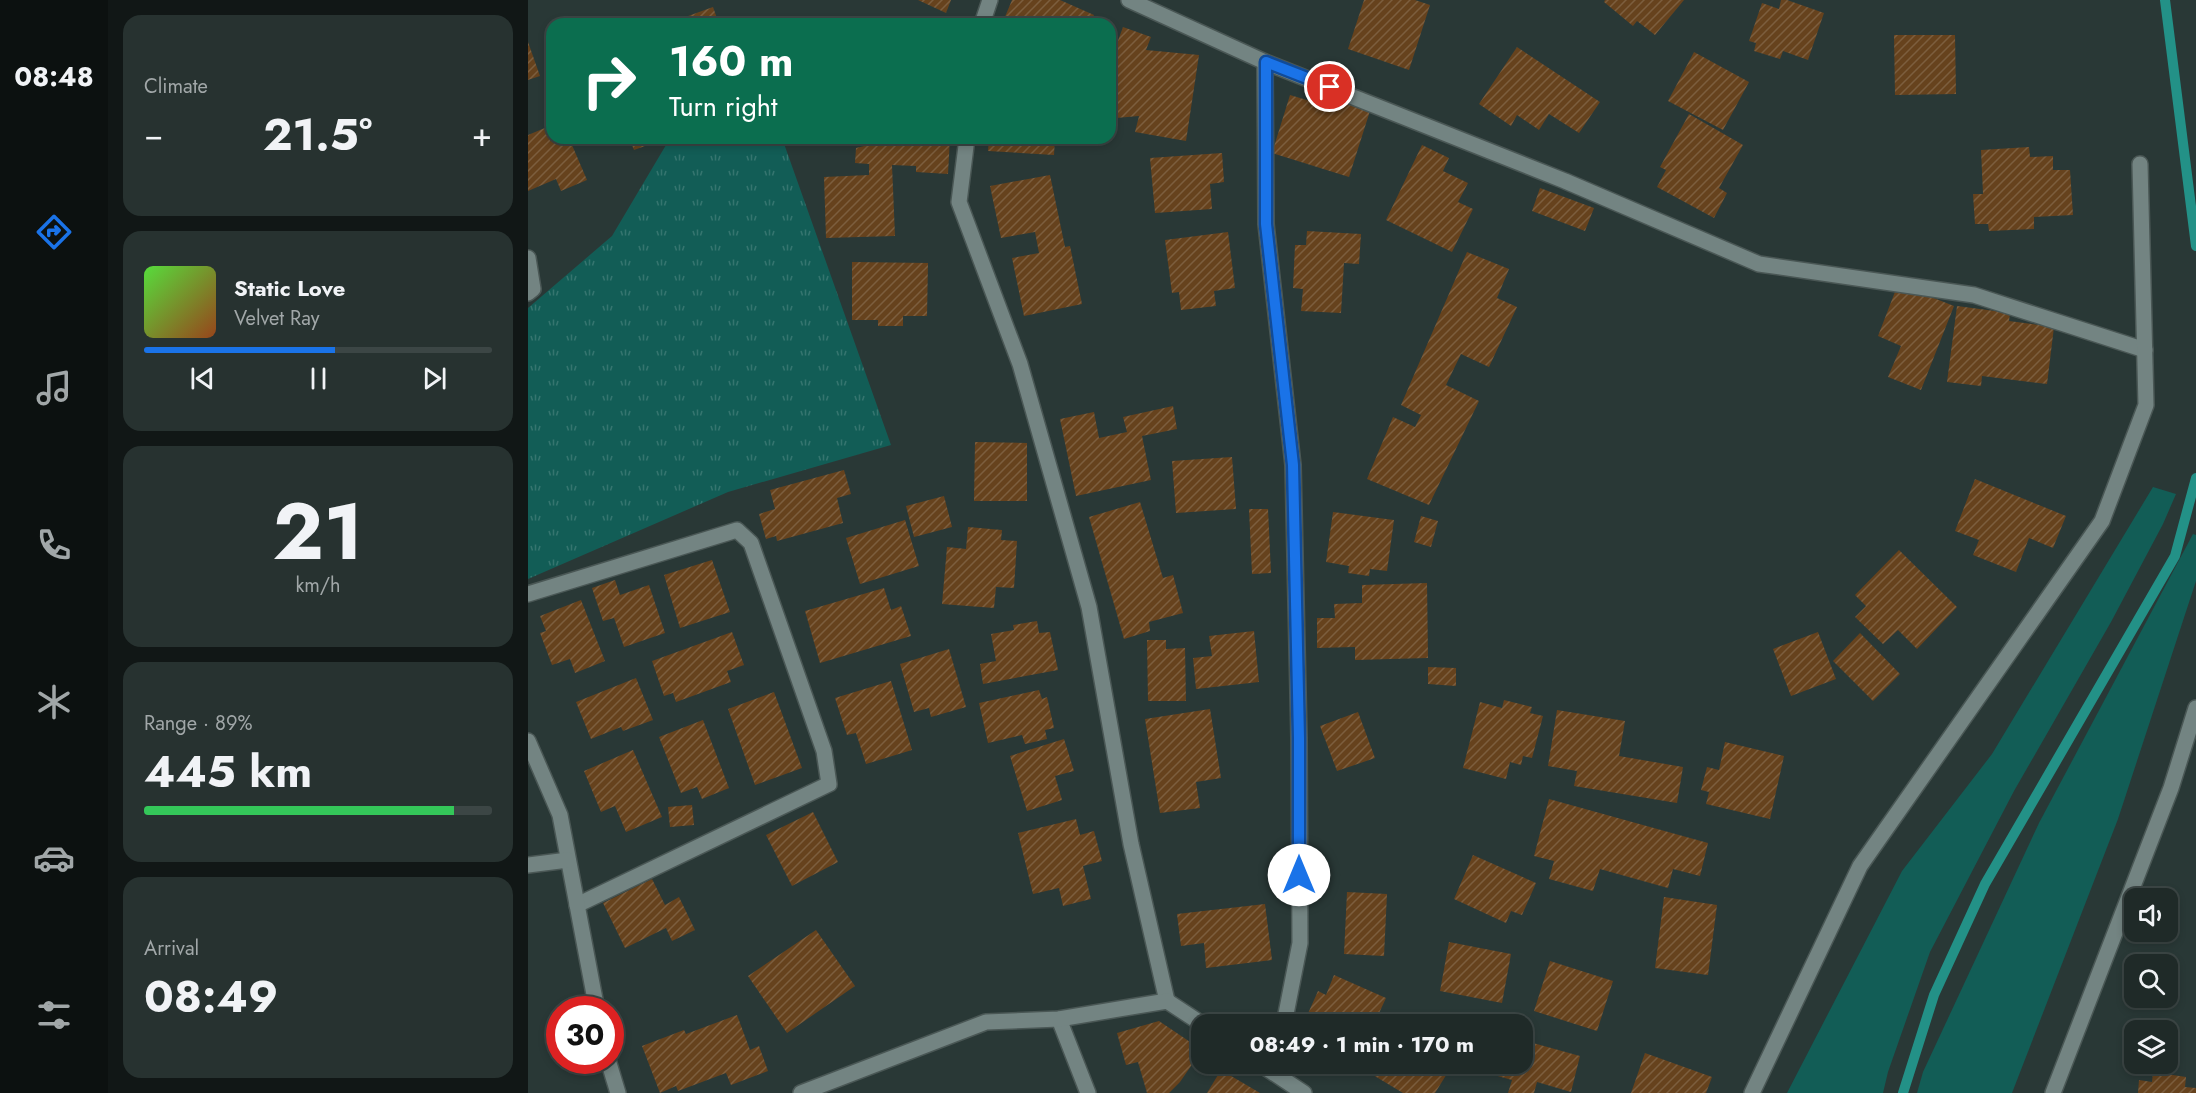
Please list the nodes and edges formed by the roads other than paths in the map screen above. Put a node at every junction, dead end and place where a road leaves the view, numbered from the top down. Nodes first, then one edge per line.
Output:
1 (990, 0) edge
2 (1128, 0) edge
3 (984, 18) edge
4 (1266, 62) junction
5 (966, 144) edge
6 (2140, 164) dead end
7 (528, 258) edge
8 (528, 293) edge
9 (2145, 350) junction
10 (528, 594) edge
11 (2196, 708) edge
12 (528, 741) edge
13 (568, 860) junction
14 (528, 865) edge
15 (577, 905) junction
16 (594, 996) edge
17 (1167, 1001) junction
18 (1286, 1014) edge
19 (1191, 1017) edge
20 (1059, 1019) junction
21 (612, 1074) edge
22 (1282, 1074) edge
23 (618, 1093) edge
24 (801, 1093) edge
25 (1088, 1093) edge
26 (1304, 1093) edge
27 (1752, 1093) edge
28 (2053, 1093) edge

1 - 3 street
2 - 4 street
4 - 9 street
4 - 18 street
5 - 17 street
6 - 9 street
7 - 8 street
9 - 27 street
10 - 15 street
11 - 28 street
12 - 13 street
13 - 14 street
13 - 15 street
15 - 16 street
17 - 19 street
17 - 20 street
20 - 24 street
20 - 25 street
21 - 23 street
22 - 26 street

